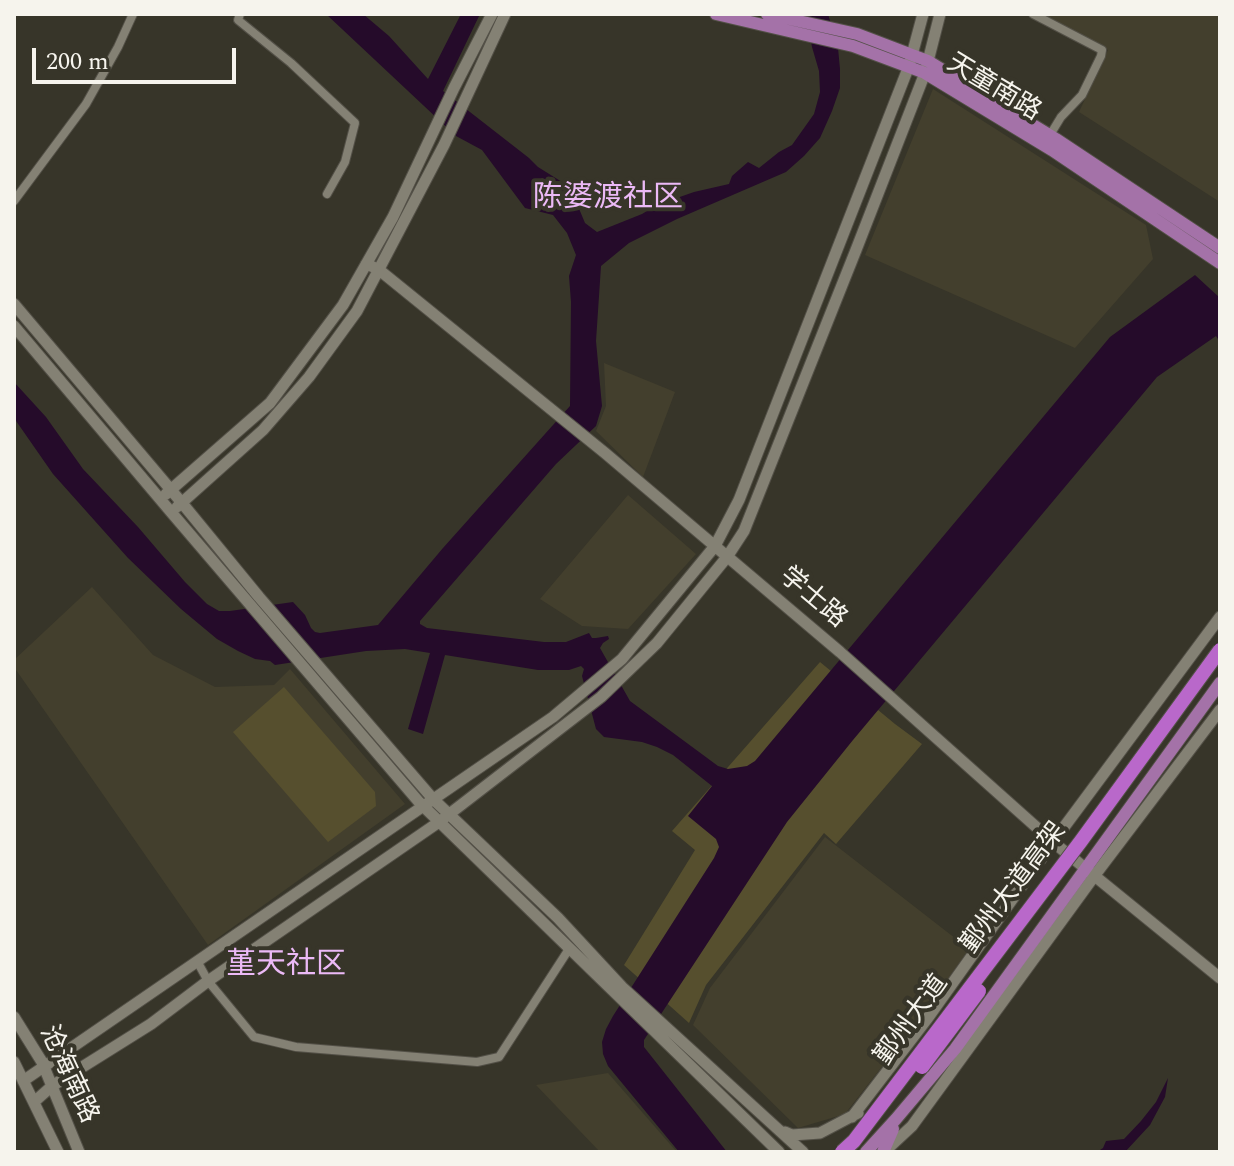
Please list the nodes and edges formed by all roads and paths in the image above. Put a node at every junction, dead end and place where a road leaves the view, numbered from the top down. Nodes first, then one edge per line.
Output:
1 (133, 14) edge
2 (240, 14) edge
3 (492, 14) edge
4 (505, 14) edge
5 (716, 14) edge
6 (767, 14) edge
7 (923, 14) edge
8 (940, 14) edge
9 (1033, 14) edge
10 (911, 61) junction
11 (926, 67) junction
12 (1050, 135) junction
13 (327, 194) dead end
14 (14, 201) edge
15 (1220, 248) edge
16 (1220, 263) edge
17 (366, 264) junction
18 (378, 269) junction
19 (14, 304) edge
20 (14, 326) edge
21 (172, 491) junction
22 (159, 498) junction
23 (182, 503) junction
24 (171, 512) junction
25 (715, 546) junction
26 (727, 557) junction
27 (254, 599) junction
28 (1220, 617) edge
29 (1220, 642) edge
30 (1218, 657) edge
31 (1220, 683) edge
32 (1220, 710) edge
33 (428, 802) junction
34 (443, 818) junction
35 (1053, 842) junction
36 (1065, 852) junction
37 (1090, 872) junction
38 (569, 949) junction
39 (197, 961) junction
40 (1220, 978) edge
41 (208, 981) junction
42 (620, 992) junction
43 (14, 1017) edge
44 (663, 1032) junction
45 (14, 1062) edge
46 (44, 1066) junction
47 (23, 1081) junction
48 (52, 1086) junction
49 (890, 1089) junction
50 (34, 1102) junction
51 (852, 1117) junction
52 (896, 1119) junction
53 (757, 1130) junction
54 (780, 1130) junction
55 (58, 1152) edge
56 (79, 1152) edge
57 (765, 1152) edge
58 (779, 1152) edge
59 (803, 1152) edge
60 (836, 1152) edge
61 (842, 1152) edge
62 (855, 1152) edge
63 (866, 1152) edge
64 (884, 1152) edge

1 - 14 street
2 - 13 street
3 - 17 street
4 - 18 street
5 - 10 main road, 天童南路
6 - 10 main road
7 - 10 street
8 - 11 street
9 - 12 street
10 - 11 main road, 天童南路
10 - 25 street
11 - 12 main road
11 - 16 main road, 天童南路
11 - 26 street
12 - 15 main road
17 - 18 street, 学士路
17 - 21 street
18 - 23 street
18 - 25 street, 学士路
19 - 21 street
20 - 22 street
21 - 22 street
21 - 23 street
22 - 24 street
23 - 24 street
23 - 27 street
24 - 27 street
25 - 26 street, 学士路
25 - 33 street
26 - 34 street
26 - 35 street, 学士路
27 - 33 street
28 - 35 street, 鄞州大道
29 - 30 main road, 鄞州大道
30 - 36 main road, 鄞州大道
30 - 61 highway, 鄞州大道高架, bridge
30 - 62 highway, 鄞州大道高架, bridge
31 - 37 main road, 鄞州大道
32 - 37 street, 鄞州大道
33 - 34 street
33 - 39 street
34 - 38 street
34 - 41 street
34 - 42 street
35 - 36 street, 学士路
35 - 51 street, 鄞州大道
36 - 37 street, 学士路
36 - 49 main road, 鄞州大道
37 - 40 street, 学士路
37 - 52 main road, 鄞州大道
37 - 64 street, 鄞州大道
38 - 41 street
38 - 42 street
39 - 41 street
39 - 46 street
41 - 48 street
42 - 44 street
43 - 46 street, 沧海南路
44 - 53 street
44 - 54 street
45 - 47 street, 沧海南路
46 - 47 street
46 - 48 street, 沧海南路
47 - 50 street, 沧海南路
48 - 50 street
48 - 56 street, 沧海南路
49 - 51 street
49 - 60 main road, 鄞州大道
50 - 55 street, 沧海南路
51 - 54 street
52 - 63 main road, 鄞州大道
52 - 64 main road
53 - 57 street
53 - 58 street
54 - 59 street

